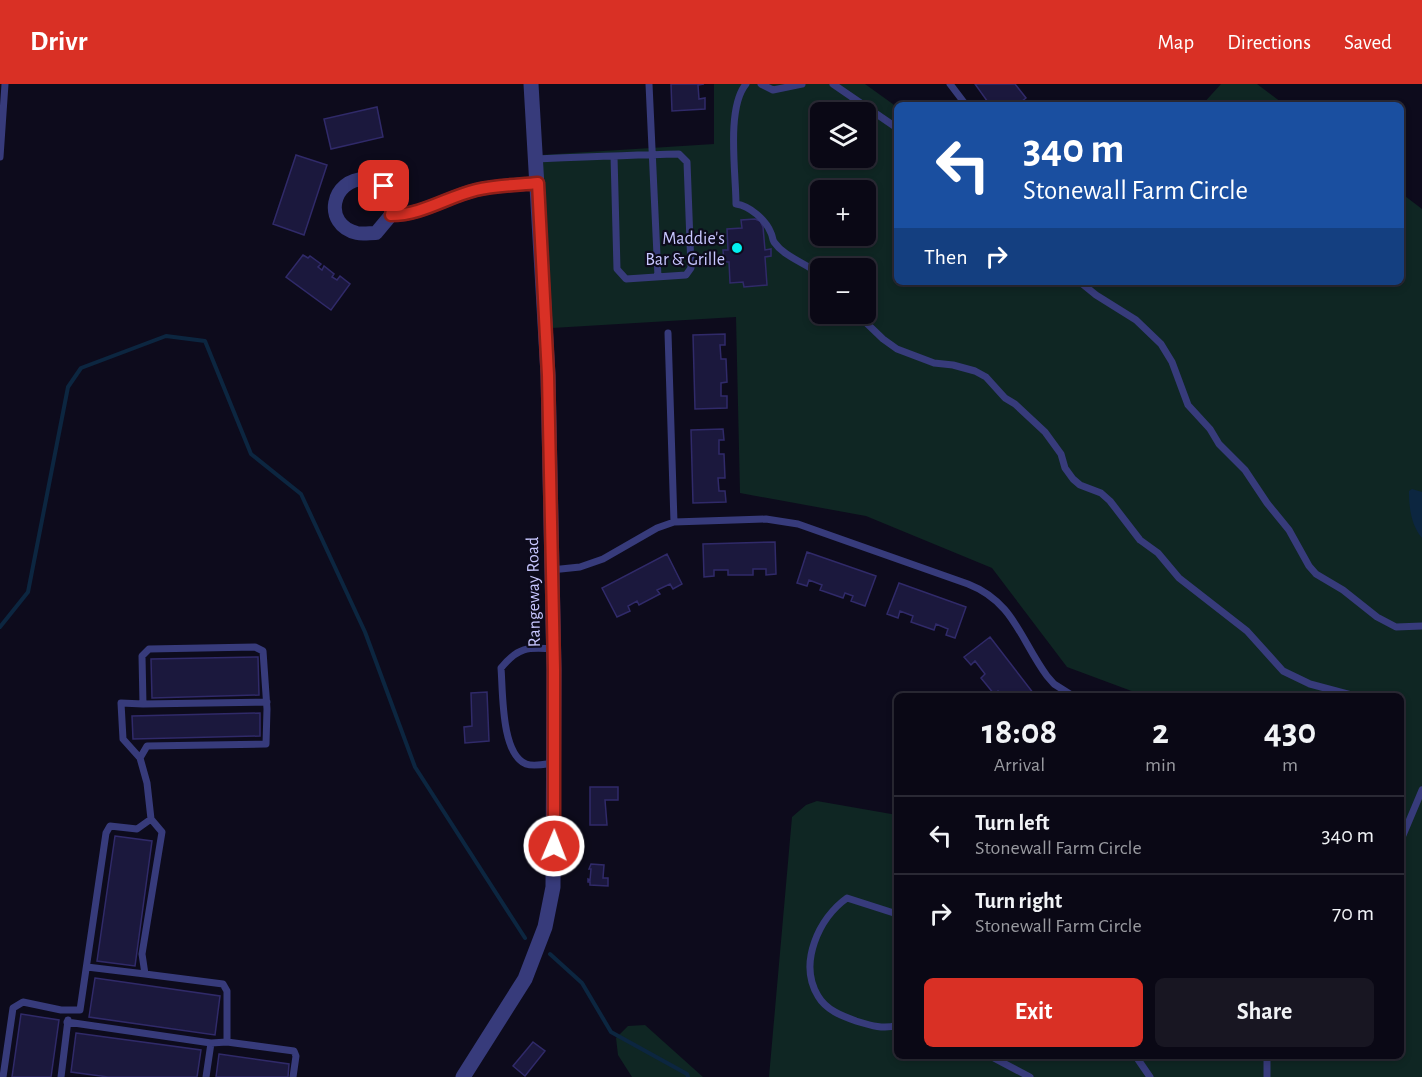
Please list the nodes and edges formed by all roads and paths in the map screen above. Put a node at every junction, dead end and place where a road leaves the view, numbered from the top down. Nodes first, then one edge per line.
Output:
1 (5, 84) edge
2 (531, 84) edge
3 (649, 84) edge
4 (746, 84) edge
5 (761, 84) edge
6 (802, 84) edge
7 (833, 84) edge
8 (950, 84) edge
9 (964, 102) edge
10 (894, 126) edge
11 (651, 155) junction
12 (614, 156) junction
13 (0, 157) edge
14 (536, 159) junction
15 (538, 183) junction
16 (391, 215) junction
17 (810, 268) edge
18 (658, 277) junction
19 (1083, 285) edge
20 (867, 324) edge
21 (668, 333) dead end
22 (674, 522) junction
23 (551, 570) junction
24 (1422, 626) edge
25 (553, 649) junction
26 (1068, 693) edge
27 (1344, 693) edge
28 (267, 702) junction
29 (143, 704) junction
30 (140, 758) junction
31 (554, 763) junction
32 (1422, 790) edge
33 (151, 819) junction
34 (1404, 833) edge
35 (894, 913) edge
36 (87, 966) junction
37 (146, 974) junction
38 (69, 1010) junction
39 (67, 1022) junction
40 (894, 1025) edge
41 (226, 1042) junction
42 (211, 1043) junction
43 (996, 1059) edge
44 (1138, 1059) edge
45 (1267, 1059) edge
46 (3, 1077) edge
47 (61, 1077) edge
48 (67, 1077) edge
49 (206, 1077) edge
50 (293, 1077) edge
51 (463, 1077) edge
52 (1030, 1077) edge
53 (1150, 1077) edge
54 (1268, 1077) edge

1 - 13 lane
2 - 14 street, Rangeway Road
3 - 11 lane
4 - 17 lane
5 - 6 lane
7 - 10 lane
8 - 9 lane
11 - 12 lane
11 - 18 lane
11 - 18 lane
12 - 14 lane
12 - 18 lane
14 - 15 street, Rangeway Road
15 - 16 street
15 - 23 street, Rangeway Road
16 - 16 street
19 - 24 lane
20 - 27 lane
21 - 22 lane
22 - 23 lane
22 - 26 lane
23 - 25 street, Rangeway Road
25 - 31 street, Rangeway Road
25 - 31 lane
28 - 29 lane
28 - 29 lane
28 - 30 lane
29 - 30 lane
30 - 33 lane
31 - 51 street, Rangeway Road
32 - 34 lane
33 - 36 lane
33 - 37 lane
35 - 40 lane
36 - 37 lane
36 - 38 lane
37 - 41 lane
38 - 39 lane
38 - 46 lane
39 - 42 lane
39 - 47 lane
41 - 42 lane
41 - 50 lane
42 - 49 lane
43 - 52 lane
44 - 53 lane
45 - 54 lane
47 - 48 lane

